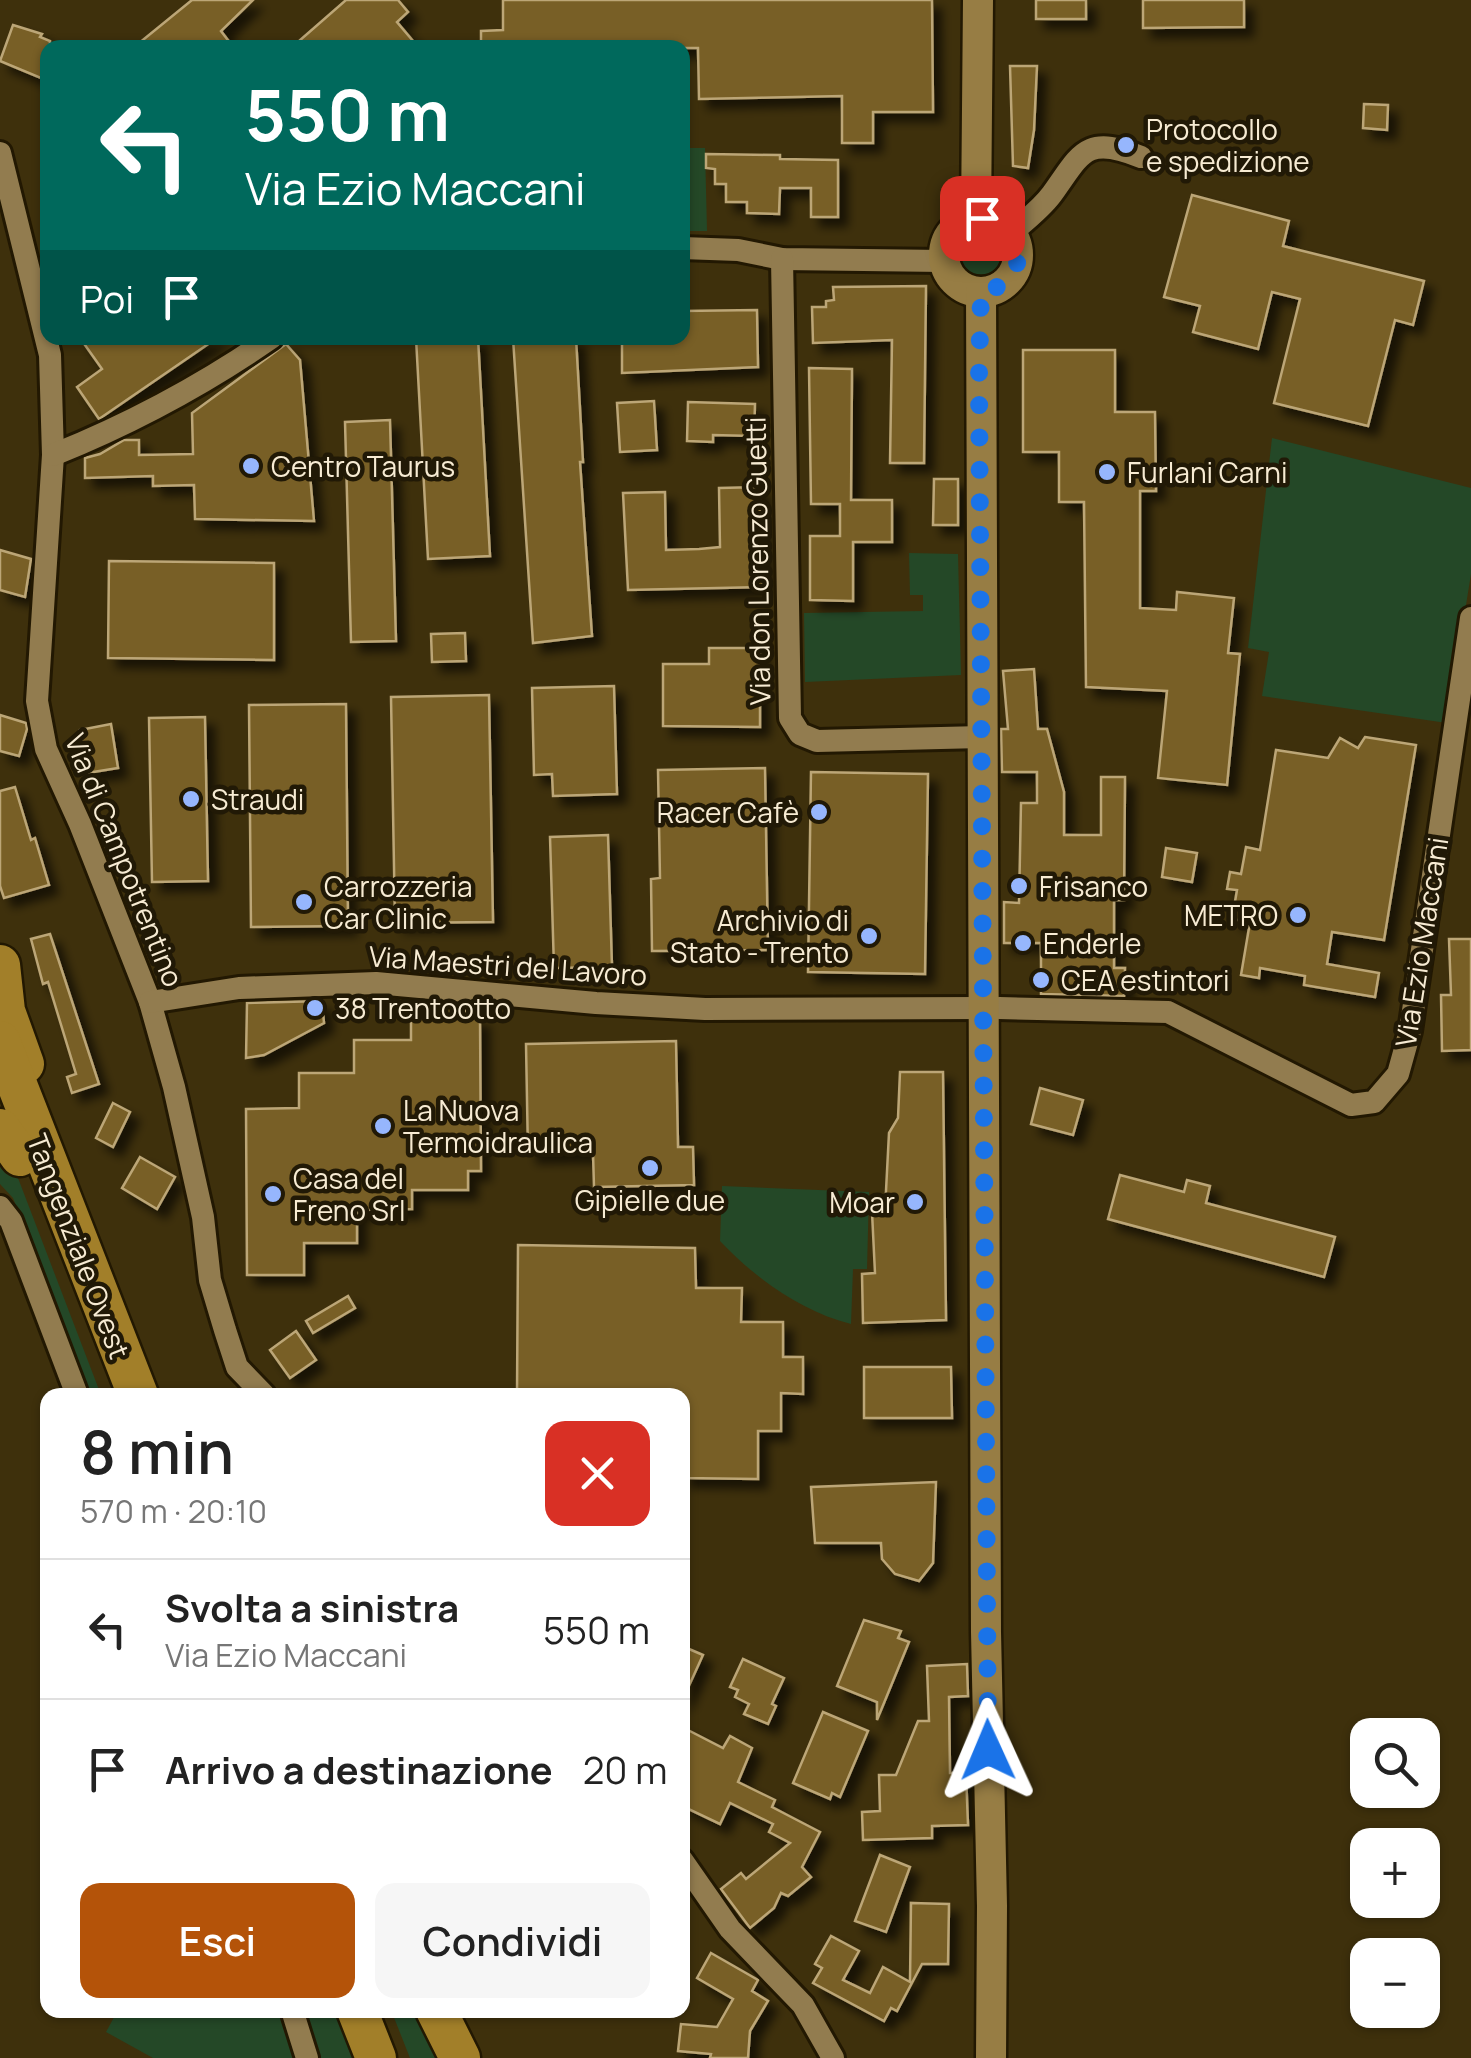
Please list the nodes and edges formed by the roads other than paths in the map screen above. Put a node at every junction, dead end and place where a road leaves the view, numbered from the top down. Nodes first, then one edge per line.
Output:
1 (978, 0) edge
2 (0, 153) edge
3 (1141, 157) dead end
4 (976, 218) junction
5 (1011, 232) junction
6 (690, 248) edge
7 (782, 260) junction
8 (944, 260) junction
9 (981, 292) junction
10 (40, 315) edge
11 (48, 345) edge
12 (260, 345) edge
13 (53, 455) junction
14 (1471, 618) edge
15 (982, 737) junction
16 (0, 966) edge
17 (150, 1002) junction
18 (991, 1008) junction
19 (0, 1041) edge
20 (0, 1101) edge
21 (20, 1145) edge
22 (0, 1208) edge
23 (74, 1388) edge
24 (111, 1388) edge
25 (135, 1388) edge
26 (257, 1388) edge
27 (690, 1872) edge
28 (294, 2018) edge
29 (357, 2018) edge
30 (358, 2018) edge
31 (380, 2018) edge
32 (440, 2018) edge
33 (307, 2058) edge
34 (366, 2058) edge
35 (376, 2058) edge
36 (396, 2058) edge
37 (460, 2058) edge
38 (833, 2058) edge
39 (992, 2058) edge

1 - 4 street
2 - 10 street, Via di Campotrentino
3 - 5 street
4 - 5 street
4 - 8 street
5 - 9 street
6 - 7 street
7 - 8 street
7 - 15 street, Via don Lorenzo Guetti
8 - 9 street
9 - 15 street
11 - 13 street, Via di Campotrentino
12 - 13 street
13 - 17 street, Via di Campotrentino
14 - 18 street, Via Ezio Maccani
15 - 18 street
16 - 21 highway
17 - 18 street, Via Maestri del Lavoro
17 - 26 street, Via di Campotrentino
18 - 39 street
19 - 21 highway, Tangenziale Ovest
20 - 21 highway, Tangenziale Ovest
21 - 24 highway, Tangenziale Ovest
21 - 25 highway, Tangenziale Ovest
22 - 23 street
27 - 38 street
28 - 33 street
29 - 34 highway
30 - 35 highway
31 - 36 highway
32 - 37 highway

